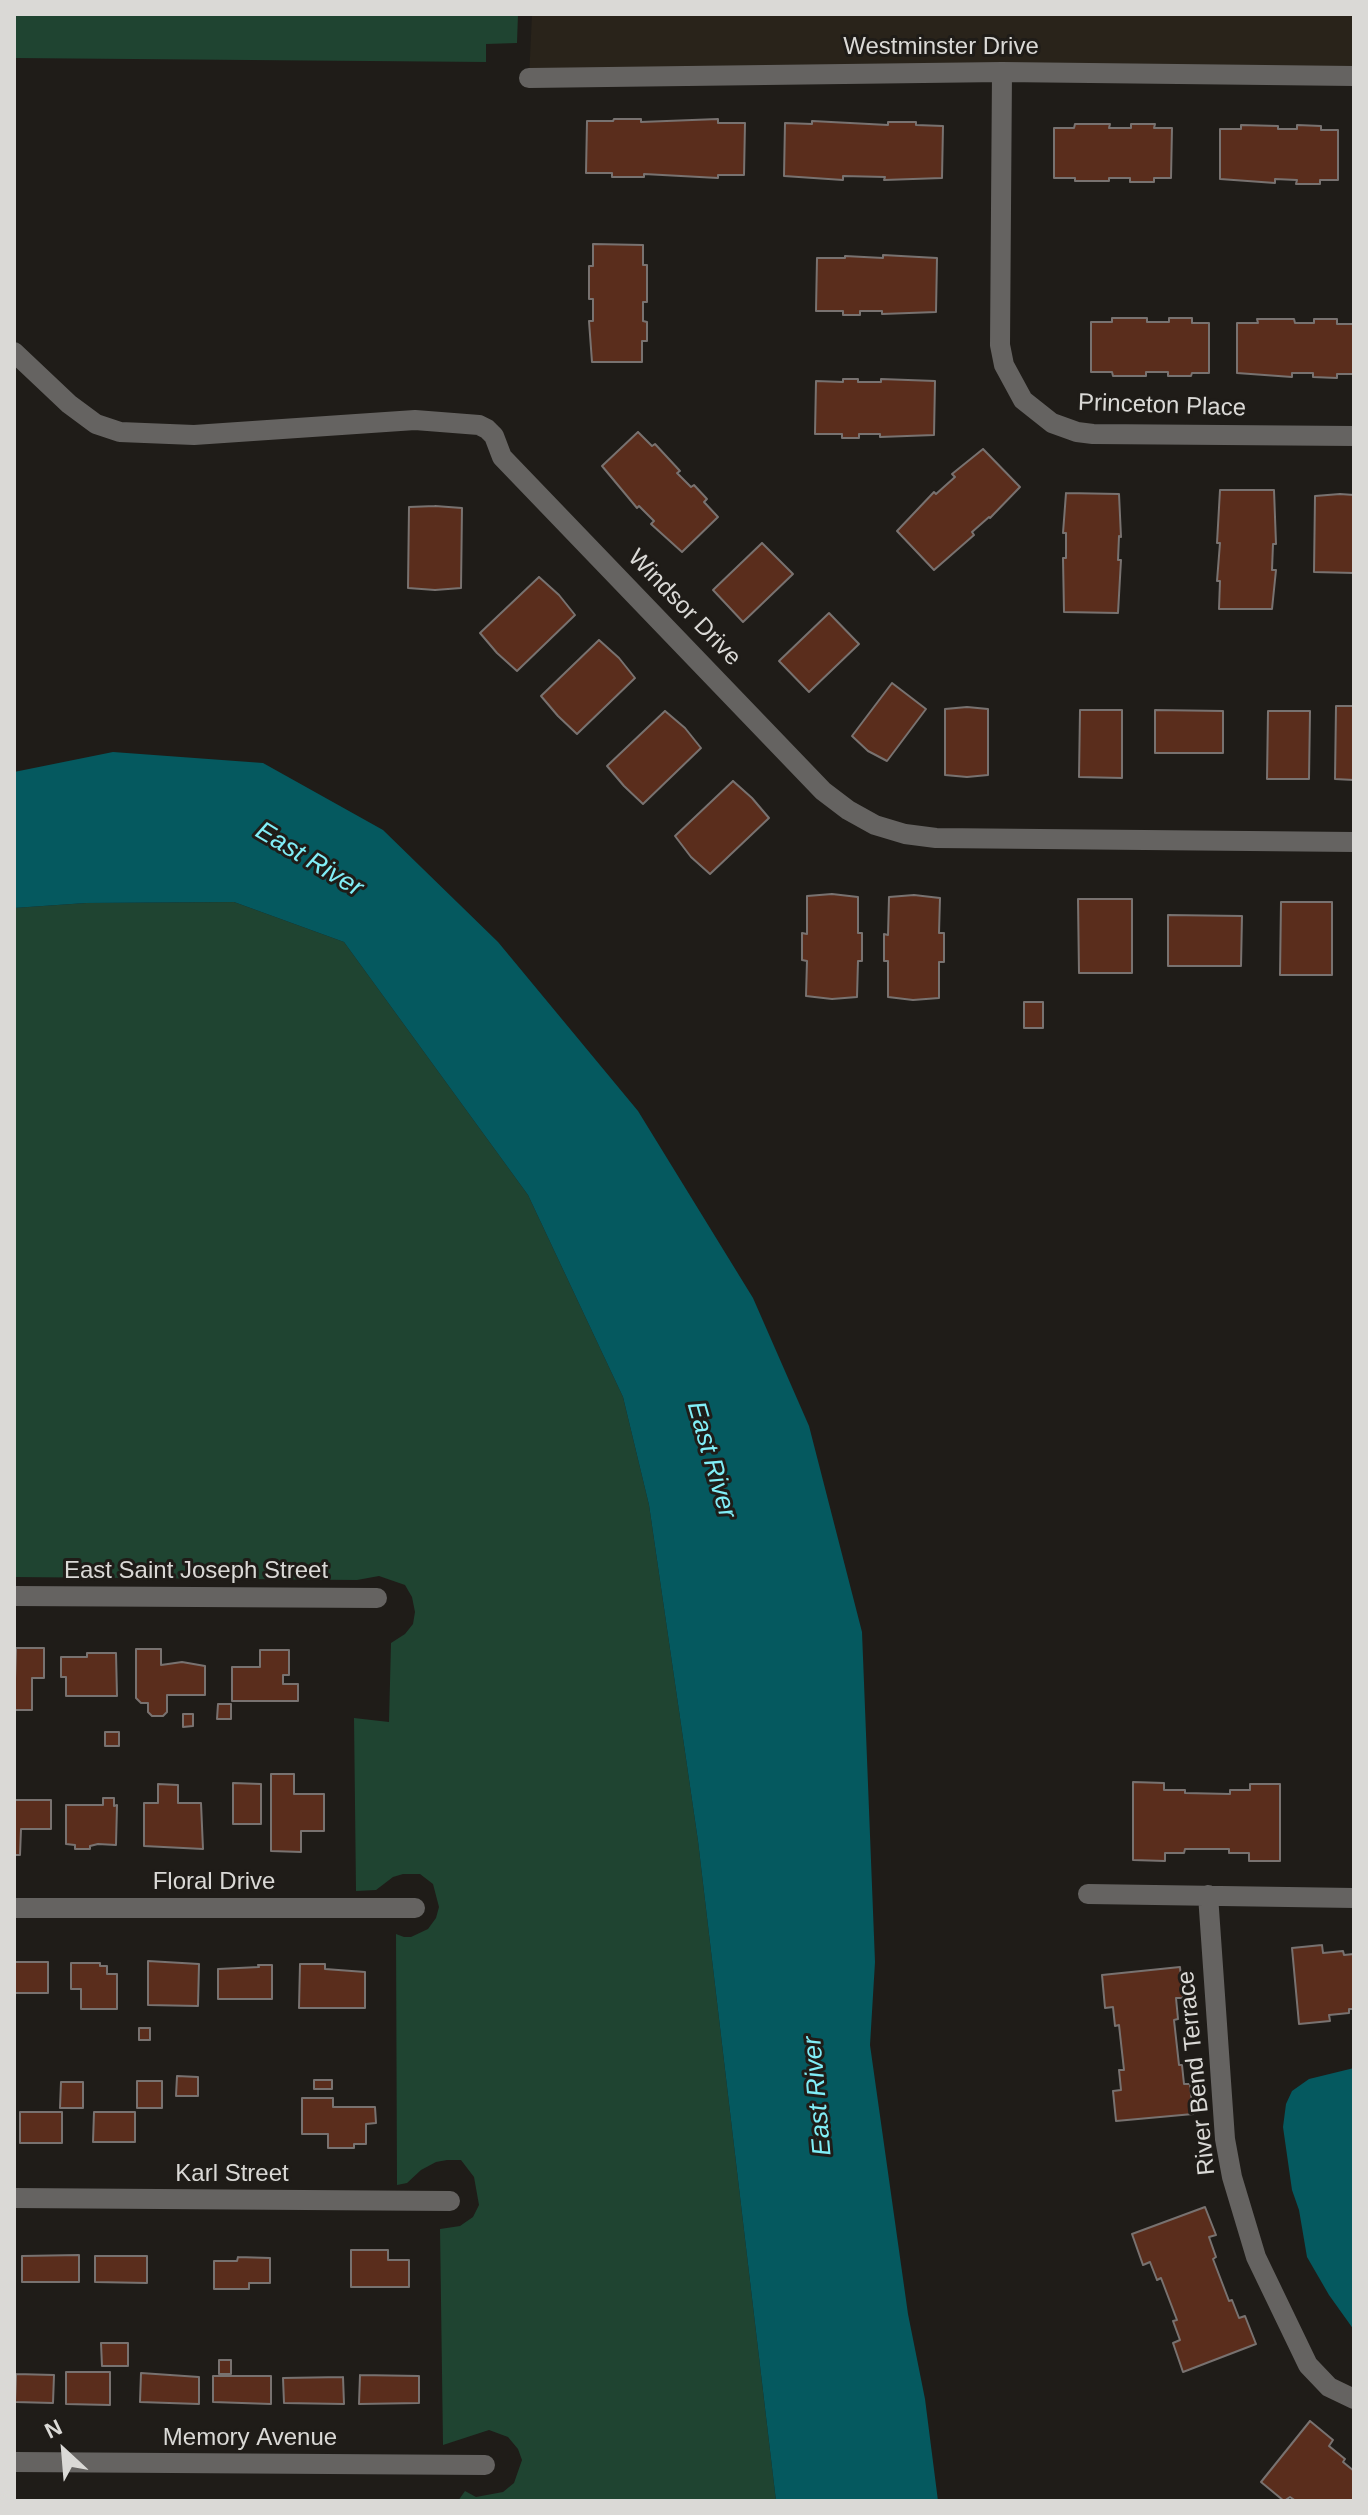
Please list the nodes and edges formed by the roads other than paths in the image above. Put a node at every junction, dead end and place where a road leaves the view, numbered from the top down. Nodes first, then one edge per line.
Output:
1 (1002, 72) junction
2 (1354, 76) edge
3 (529, 78) dead end
4 (14, 352) edge
5 (1354, 436) edge
6 (1354, 842) edge
7 (14, 1596) edge
8 (377, 1598) dead end
9 (1088, 1894) dead end
10 (1208, 1895) junction
11 (1354, 1898) edge
12 (14, 1908) edge
13 (415, 1908) dead end
14 (14, 2198) edge
15 (450, 2201) dead end
16 (1354, 2399) edge
17 (14, 2462) edge
18 (485, 2465) dead end

1 - 2 street, Westminster Drive
1 - 3 street, Westminster Drive
1 - 5 street, Princeton Place
4 - 6 street, Windsor Drive
7 - 8 street, East Saint Joseph Street
9 - 10 street
10 - 11 street
10 - 16 street, River Bend Terrace
12 - 13 street, Floral Drive
14 - 15 street, Karl Street
17 - 18 street, Memory Avenue

